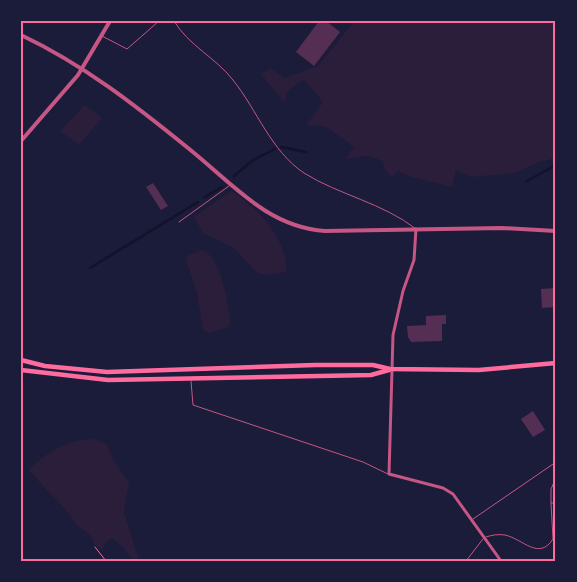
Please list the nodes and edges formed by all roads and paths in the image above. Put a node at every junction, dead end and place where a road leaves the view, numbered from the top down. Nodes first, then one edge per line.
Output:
1 (110, 21) edge
2 (159, 21) edge
3 (174, 21) edge
4 (21, 35) edge
5 (102, 36) junction
6 (82, 67) junction
7 (21, 141) edge
8 (232, 185) junction
9 (179, 222) dead end
10 (416, 229) junction
11 (556, 231) edge
12 (21, 360) edge
13 (556, 363) edge
14 (390, 369) junction
15 (21, 370) edge
16 (191, 378) junction
17 (556, 462) edge
18 (389, 474) junction
19 (556, 478) edge
20 (551, 503) junction
21 (556, 503) edge
22 (472, 519) junction
23 (485, 537) junction
24 (95, 547) dead end
25 (106, 561) edge
26 (466, 561) edge
27 (501, 561) edge

1 - 5 street
2 - 5 lane
3 - 10 lane
4 - 6 street
5 - 6 street
6 - 7 street
6 - 8 street
8 - 9 lane
8 - 10 street
10 - 11 street
10 - 14 street
12 - 14 main road
13 - 14 main road
14 - 16 main road
14 - 18 street
15 - 16 main road
16 - 18 lane
17 - 22 lane
18 - 22 street
19 - 20 lane
20 - 21 lane
20 - 23 lane
22 - 23 street
23 - 26 lane
23 - 27 street
24 - 25 path

